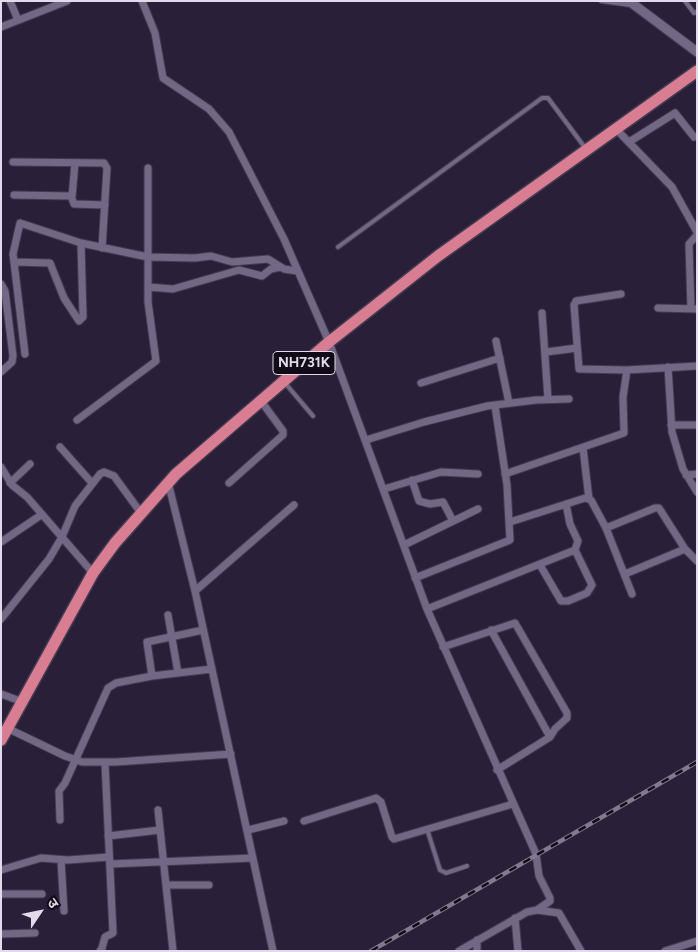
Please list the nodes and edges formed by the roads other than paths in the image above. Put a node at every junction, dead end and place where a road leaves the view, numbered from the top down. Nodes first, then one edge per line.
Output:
1 (10, 1) edge
2 (66, 1) edge
3 (142, 1) edge
4 (601, 1) edge
5 (685, 1) edge
6 (632, 4) edge
7 (697, 12) edge
8 (18, 20) junction
9 (1, 27) edge
10 (697, 52) edge
11 (697, 71) edge
12 (616, 129) junction
13 (694, 137) dead end
14 (629, 142) junction
15 (586, 149) junction
16 (13, 162) dead end
17 (75, 162) junction
18 (148, 168) dead end
19 (14, 195) dead end
20 (72, 197) junction
21 (105, 205) junction
22 (697, 233) edge
23 (81, 243) junction
24 (338, 247) dead end
25 (102, 248) junction
26 (148, 257) junction
27 (14, 262) junction
28 (281, 267) junction
29 (298, 271) junction
30 (1, 284) edge
31 (148, 287) junction
32 (621, 294) dead end
33 (658, 308) dead end
34 (694, 309) edge
35 (542, 313) dead end
36 (10, 334) junction
37 (1, 335) edge
38 (496, 341) dead end
39 (329, 342) junction
40 (576, 348) junction
41 (546, 352) junction
42 (25, 354) dead end
43 (500, 358) junction
44 (697, 366) edge
45 (668, 367) junction
46 (627, 370) junction
47 (1, 372) edge
48 (284, 382) junction
49 (421, 383) dead end
50 (548, 399) junction
51 (569, 399) dead end
52 (261, 401) junction
53 (509, 403) junction
54 (495, 406) junction
55 (313, 416) dead end
56 (78, 420) dead end
57 (697, 424) edge
58 (671, 425) junction
59 (366, 440) junction
60 (60, 447) dead end
61 (583, 448) junction
62 (30, 464) dead end
63 (1, 466) edge
64 (478, 474) dead end
65 (505, 474) junction
66 (686, 474) junction
67 (697, 474) edge
68 (412, 480) junction
69 (168, 482) junction
70 (10, 483) junction
71 (92, 483) junction
72 (229, 483) dead end
73 (384, 489) junction
74 (697, 492) edge
75 (588, 499) junction
76 (294, 504) dead end
77 (566, 504) junction
78 (478, 509) dead end
79 (141, 513) junction
80 (41, 515) junction
81 (453, 521) junction
82 (510, 522) junction
83 (606, 528) junction
84 (62, 537) junction
85 (1, 542) edge
86 (404, 545) junction
87 (685, 549) junction
88 (574, 550) junction
89 (697, 561) edge
90 (540, 565) junction
91 (93, 573) junction
92 (625, 574) junction
93 (416, 578) junction
94 (195, 591) junction
95 (632, 594) dead end
96 (427, 610) junction
97 (168, 615) dead end
98 (2, 617) edge
99 (204, 630) junction
100 (491, 630) junction
101 (172, 636) junction
102 (443, 647) junction
103 (212, 669) junction
104 (178, 672) junction
105 (152, 676) junction
106 (1, 694) edge
107 (23, 702) junction
108 (9, 729) junction
109 (550, 737) junction
110 (1, 740) edge
111 (231, 754) junction
112 (75, 760) junction
113 (105, 763) junction
114 (497, 770) junction
115 (513, 804) junction
116 (158, 810) dead end
117 (60, 820) dead end
118 (304, 821) dead end
119 (284, 822) dead end
120 (160, 830) junction
121 (248, 830) junction
122 (427, 830) junction
123 (108, 836) junction
124 (253, 858) junction
125 (61, 860) junction
126 (110, 860) junction
127 (164, 861) junction
128 (467, 866) dead end
129 (1, 870) edge
130 (166, 885) junction
131 (209, 885) dead end
132 (1, 894) edge
133 (42, 894) dead end
134 (537, 910) junction
135 (64, 911) dead end
136 (515, 918) junction
137 (34, 933) dead end
138 (1, 934) edge
139 (477, 940) junction
140 (697, 941) edge
141 (100, 951) edge
142 (173, 951) edge
143 (273, 951) edge
144 (459, 951) edge
145 (478, 951) edge
146 (518, 951) edge
147 (581, 951) edge
148 (666, 951) edge

1 - 8 street
2 - 8 street
3 - 29 street
4 - 6 lane
5 - 7 lane
6 - 10 street
8 - 9 street
11 - 12 highway, NH731K
12 - 14 street
12 - 15 highway, NH731K
13 - 14 street
14 - 22 street
15 - 24 lane
15 - 39 highway, NH731K
16 - 17 street
17 - 20 street
17 - 21 street
18 - 26 street
19 - 20 street
20 - 21 street
21 - 25 street
22 - 34 street
23 - 25 street
23 - 27 street
23 - 27 street
25 - 26 street
26 - 28 street
26 - 31 street
27 - 42 street
28 - 29 street
28 - 31 street
29 - 39 street
30 - 36 street
31 - 56 street
32 - 40 street
33 - 34 street
35 - 41 street
36 - 37 street
36 - 47 street
38 - 43 street
39 - 48 highway, NH731K
39 - 59 street
40 - 41 street
40 - 46 street
41 - 50 street
43 - 49 street
43 - 53 street
44 - 45 street
45 - 46 street
45 - 58 street
46 - 61 street
48 - 52 highway, NH731K
48 - 55 lane
50 - 51 street
50 - 53 street
52 - 69 highway, NH731K
52 - 72 street
53 - 54 street
54 - 59 street
54 - 65 street
57 - 58 street
58 - 66 street
59 - 73 street
60 - 71 street
61 - 65 street
61 - 75 street
62 - 70 street
63 - 70 street
64 - 68 street
65 - 82 street
66 - 67 street
66 - 74 street
68 - 73 street
68 - 81 street
69 - 79 highway, NH731K
69 - 94 street
70 - 80 street
71 - 79 street
71 - 84 street
73 - 86 street
75 - 77 street
75 - 83 street
76 - 94 street
77 - 82 street
77 - 88 street
78 - 81 street
79 - 91 highway, NH731K
80 - 84 street
80 - 85 street
81 - 86 street
82 - 93 street
83 - 87 street
83 - 92 street
84 - 91 street
84 - 98 street
86 - 93 street
87 - 89 street
87 - 92 street
88 - 90 street
88 - 90 street
90 - 96 street
91 - 107 highway, NH731K
92 - 95 street
93 - 96 street
94 - 99 street
96 - 102 street
97 - 101 street
99 - 101 street
99 - 103 street
100 - 102 street
100 - 109 street
100 - 109 street
101 - 104 street
101 - 105 street
102 - 114 street
103 - 104 street
103 - 111 street
104 - 105 street
105 - 112 street
106 - 107 street
107 - 108 highway, NH731K
108 - 110 highway, NH731K
108 - 112 street
109 - 114 street
111 - 113 street
111 - 121 street
112 - 113 street
112 - 117 street
113 - 123 street
114 - 115 street
115 - 122 street
115 - 134 street
116 - 120 street
118 - 122 street
119 - 121 street
120 - 123 street
120 - 127 street
121 - 124 street
122 - 128 lane
123 - 126 street
124 - 127 street
124 - 143 street
125 - 126 street
125 - 129 street
125 - 135 street
126 - 127 street
126 - 141 street
127 - 130 street
130 - 131 street
130 - 142 street
132 - 133 street
134 - 136 street
134 - 147 street
136 - 139 street
136 - 146 street
137 - 138 street
139 - 144 street
139 - 145 street
140 - 148 street

